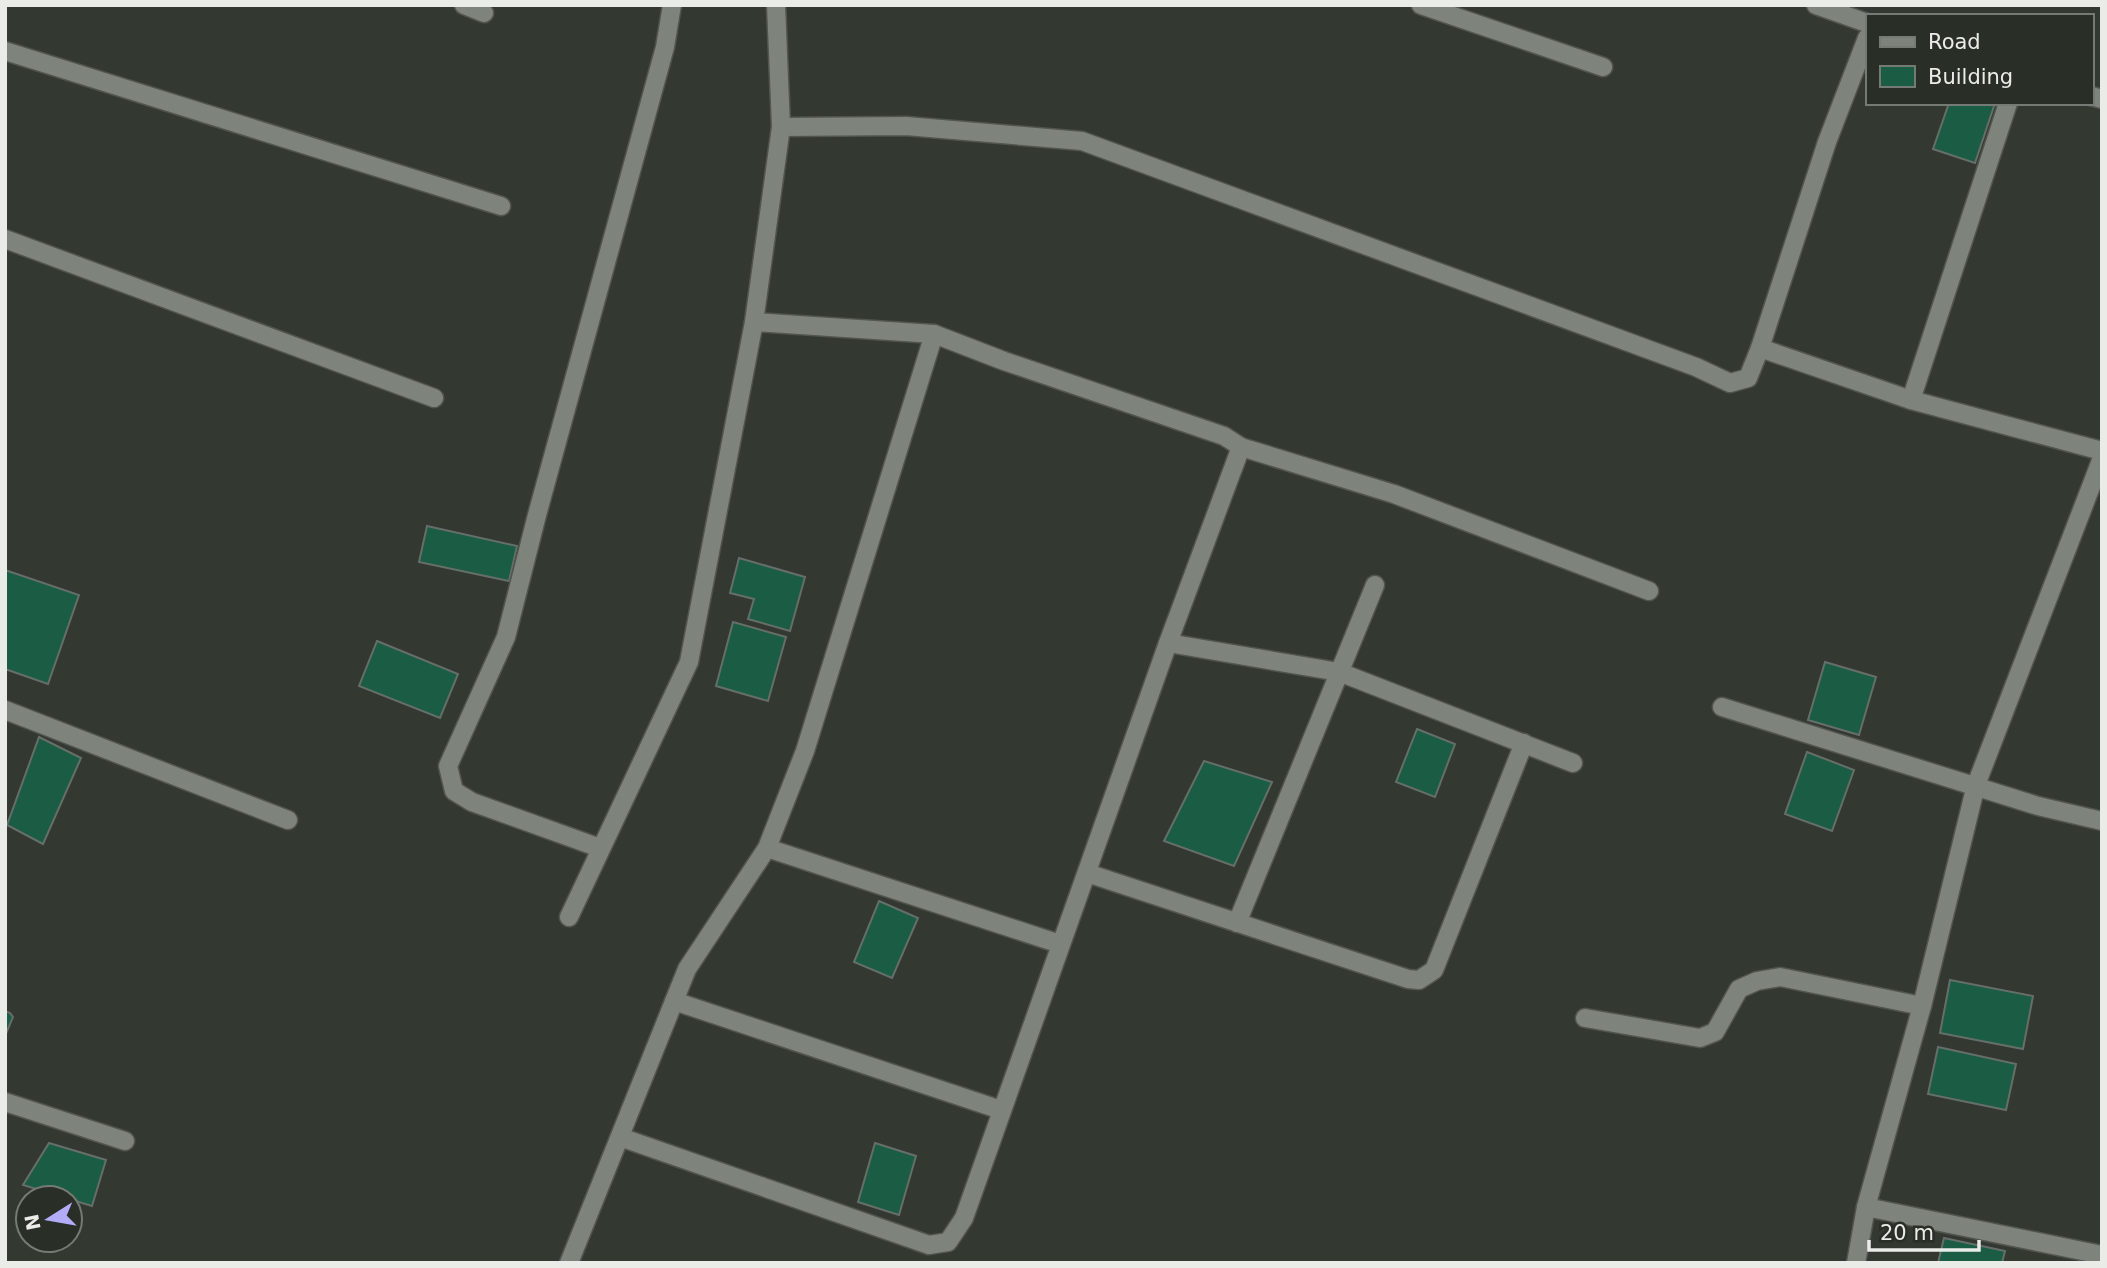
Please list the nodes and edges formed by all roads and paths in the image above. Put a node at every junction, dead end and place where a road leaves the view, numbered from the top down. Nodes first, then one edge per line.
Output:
1 (464, 5) edge
2 (672, 5) edge
3 (776, 5) edge
4 (1421, 5) edge
5 (1816, 5) edge
6 (484, 13) dead end
7 (1866, 23) edge
8 (1866, 41) edge
9 (5, 51) edge
10 (1603, 68) dead end
11 (2007, 105) edge
12 (781, 127) junction
13 (501, 206) dead end
14 (5, 239) edge
15 (754, 322) junction
16 (934, 334) junction
17 (1760, 348) junction
18 (434, 398) dead end
19 (1911, 400) junction
20 (1241, 447) junction
21 (2102, 451) edge
22 (2102, 458) edge
23 (1376, 585) dead end
24 (1649, 591) dead end
25 (1168, 643) junction
26 (1339, 672) junction
27 (1722, 707) dead end
28 (5, 710) edge
29 (1524, 743) junction
30 (1573, 763) dead end
31 (1976, 785) junction
32 (288, 820) dead end
33 (2102, 821) edge
34 (600, 848) junction
35 (766, 848) junction
36 (1087, 873) junction
37 (569, 917) dead end
38 (1237, 923) junction
39 (1060, 944) junction
40 (674, 1001) junction
41 (1922, 1006) junction
42 (1585, 1018) dead end
43 (5, 1102) edge
44 (1001, 1110) junction
45 (620, 1138) junction
46 (125, 1141) dead end
47 (1866, 1207) junction
48 (2102, 1254) edge
49 (569, 1263) edge
50 (1856, 1263) edge

1 - 6 street
2 - 34 street
3 - 12 street
4 - 10 street
5 - 7 street
8 - 17 street
9 - 13 street
11 - 19 street
12 - 15 street
12 - 17 street
14 - 18 street
15 - 16 street
15 - 34 street
16 - 20 street
16 - 35 street
17 - 19 street
19 - 21 street
20 - 24 street
20 - 25 street
22 - 31 street
23 - 26 street
25 - 26 street
25 - 36 street
26 - 29 street
26 - 38 street
27 - 31 street
28 - 32 street
29 - 30 street
29 - 38 street
31 - 33 street
31 - 41 street
34 - 37 street
35 - 39 street
35 - 40 street
36 - 38 street
36 - 39 street
39 - 44 street
40 - 44 street
40 - 45 street
41 - 42 street
41 - 47 street
43 - 46 street
44 - 45 street
45 - 49 street
47 - 48 street
47 - 50 street

